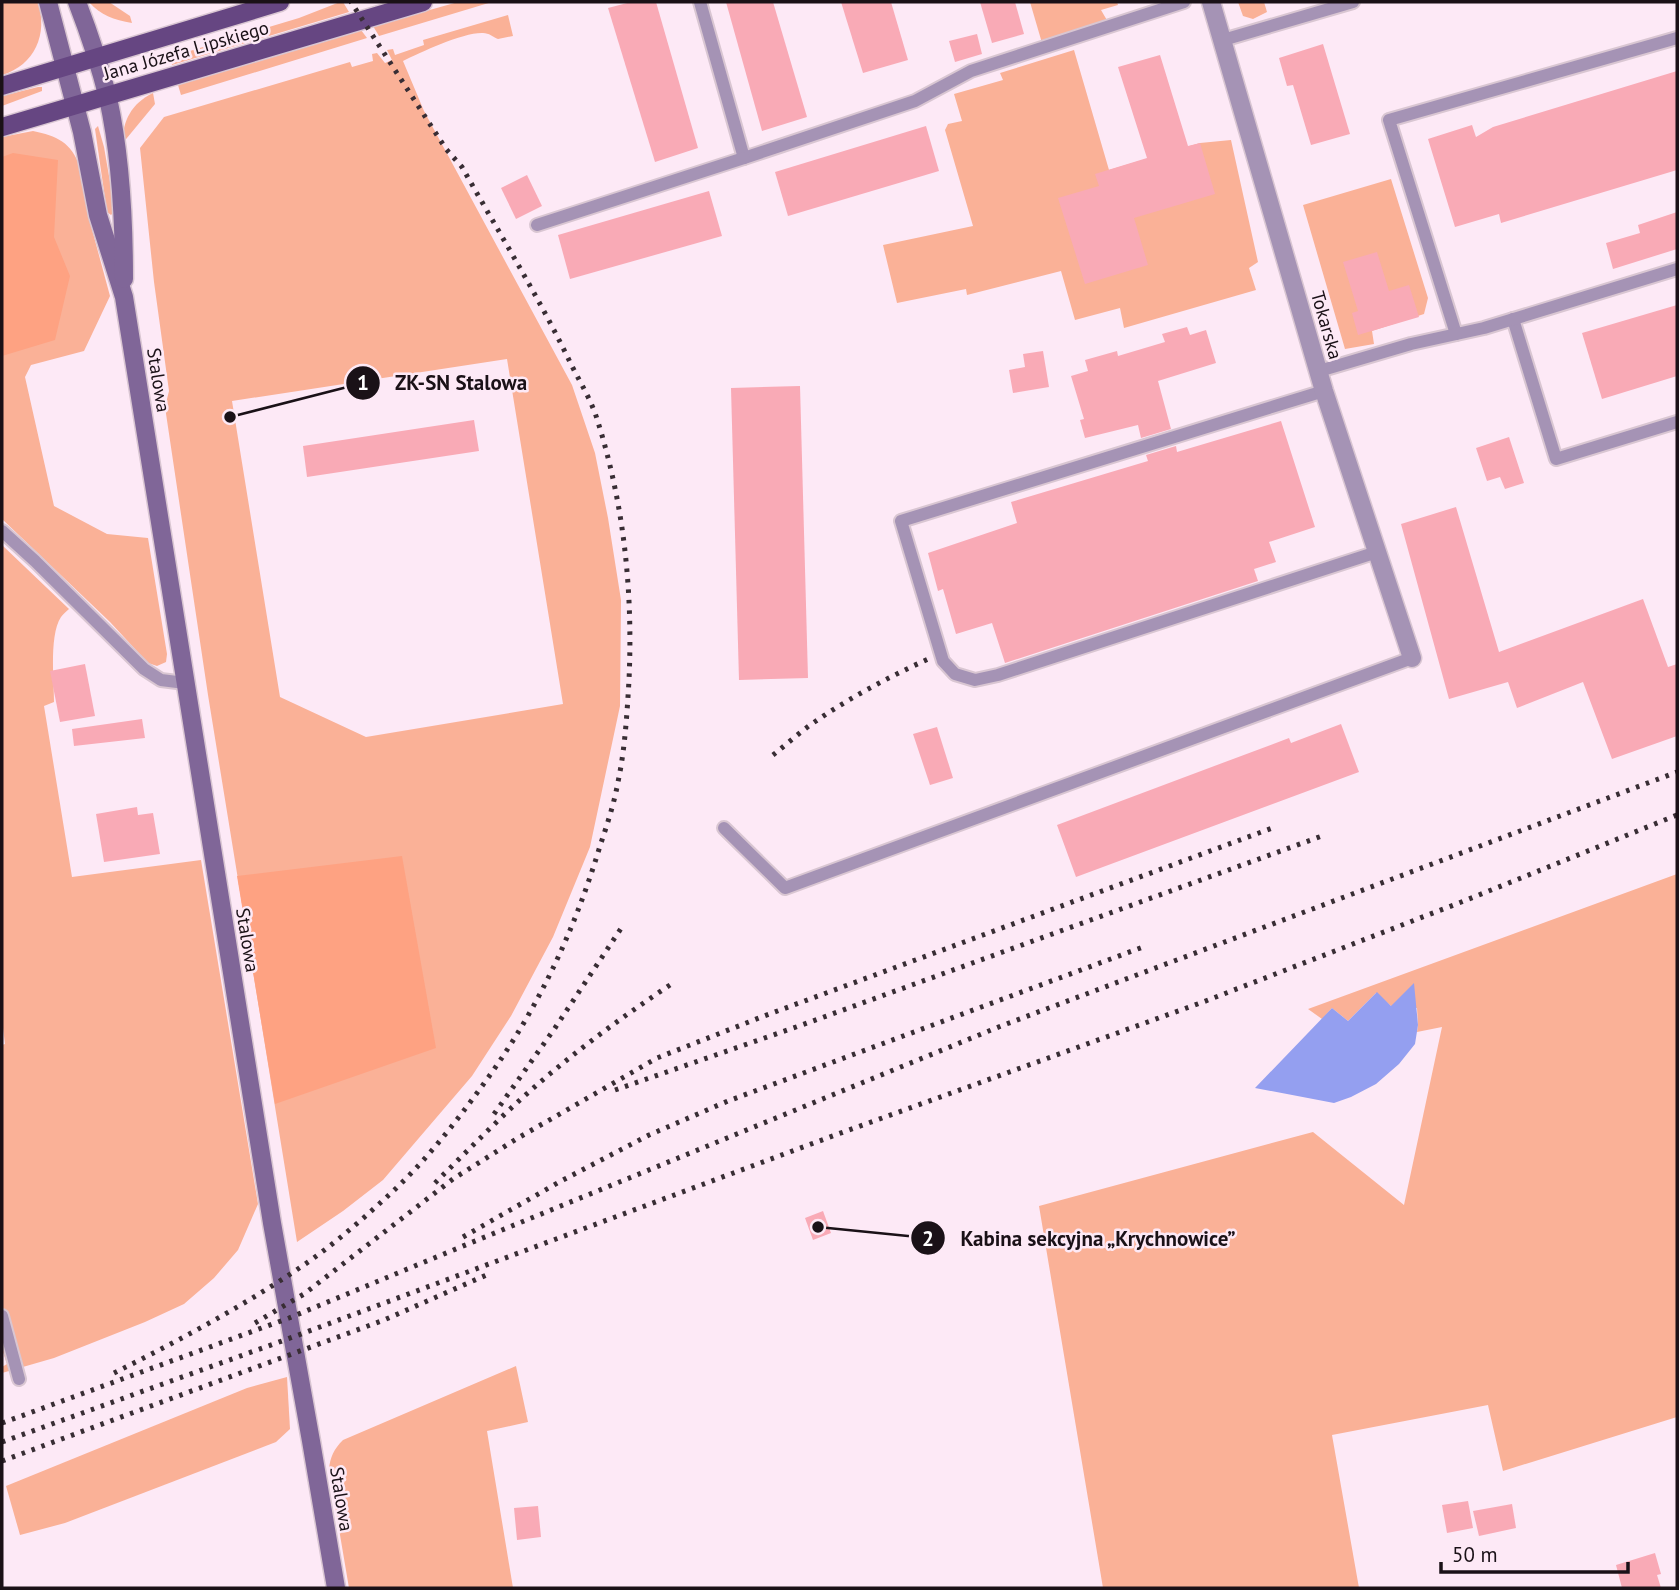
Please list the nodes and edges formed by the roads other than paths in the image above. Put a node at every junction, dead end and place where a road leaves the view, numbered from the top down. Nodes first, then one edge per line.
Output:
1 (48, 2) edge
2 (77, 2) edge
3 (280, 2) edge
4 (423, 2) edge
5 (700, 2) edge
6 (1184, 2) edge
7 (1212, 2) edge
8 (1353, 2) edge
9 (1677, 38) edge
10 (1223, 40) junction
11 (95, 58) junction
12 (65, 68) junction
13 (2, 86) edge
14 (107, 96) junction
15 (75, 105) junction
16 (2, 127) edge
17 (744, 158) junction
18 (537, 225) dead end
19 (1677, 269) edge
20 (124, 297) junction
21 (1513, 319) junction
22 (1456, 334) junction
23 (1319, 371) junction
24 (1324, 391) junction
25 (1677, 422) edge
26 (2, 531) edge
27 (1377, 552) junction
28 (1412, 658) joint
29 (185, 683) junction
30 (723, 828) dead end
31 (2, 1316) edge
32 (19, 1379) dead end
33 (336, 1588) edge

1 - 12 street, Stalowa
2 - 11 street, Stalowa
3 - 11 main road, Jana Józefa Lipskiego
4 - 14 main road, Jana Józefa Lipskiego
5 - 17 lane
6 - 17 lane
7 - 10 street, Tokarska
8 - 10 lane
9 - 22 lane
10 - 23 street, Tokarska
11 - 12 main road, Jana Józefa Lipskiego
11 - 14 street, Stalowa
12 - 13 main road, Jana Józefa Lipskiego
12 - 15 street, Stalowa
14 - 15 main road, Jana Józefa Lipskiego
14 - 20 street, Stalowa
15 - 16 main road, Jana Józefa Lipskiego
15 - 20 street, Stalowa
17 - 18 lane
19 - 21 lane
20 - 29 street, Stalowa
21 - 22 lane
21 - 25 lane
22 - 23 lane
23 - 24 street, Tokarska
24 - 27 street, Tokarska
24 - 27 lane
26 - 29 lane
27 - 28 street, Tokarska
28 - 30 lane
29 - 33 street, Stalowa
31 - 32 lane

